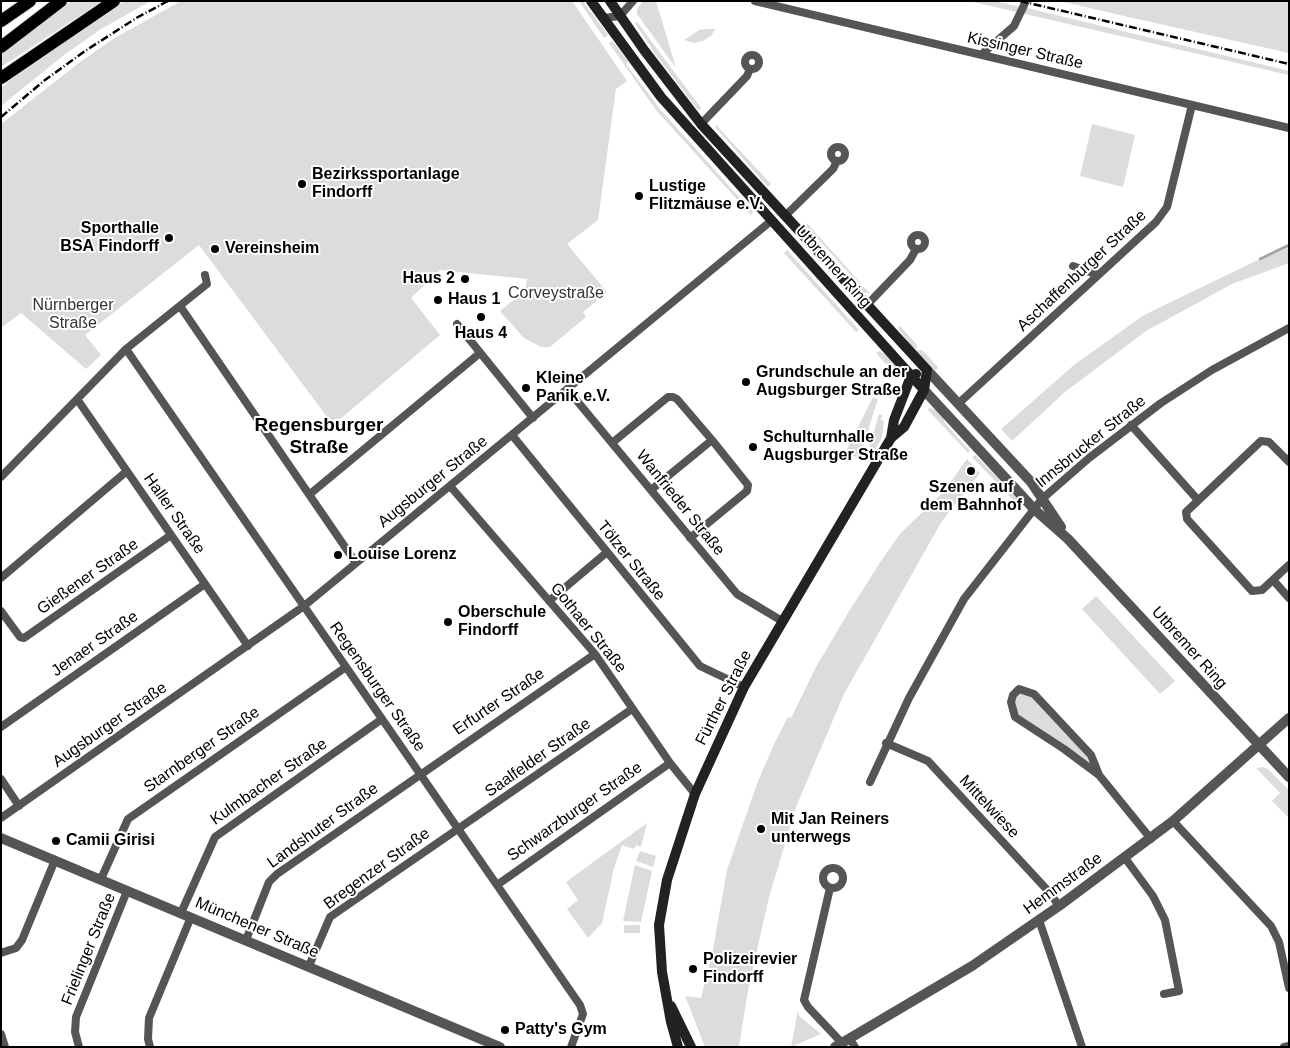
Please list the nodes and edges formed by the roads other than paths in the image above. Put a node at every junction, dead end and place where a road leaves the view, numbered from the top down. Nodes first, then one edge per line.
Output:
1 (30, 1) edge
2 (57, 1) edge
3 (61, 1) edge
4 (114, 1) edge
5 (591, 1) edge
6 (610, 1) edge
7 (634, 1) edge
8 (755, 1) edge
9 (1026, 1) edge
10 (620, 16) junction
11 (602, 18) junction
12 (1, 21) edge
13 (1, 37) edge
14 (1, 47) edge
15 (982, 54) junction
16 (750, 69) dead end
17 (1, 78) edge
18 (1192, 105) junction
19 (701, 124) junction
20 (1289, 128) edge
21 (837, 161) dead end
22 (785, 216) junction
23 (771, 221) junction
24 (916, 249) dead end
25 (1073, 266) dead end
26 (205, 275) dead end
27 (1098, 275) junction
28 (215, 277) dead end
29 (207, 284) junction
30 (180, 306) junction
31 (866, 306) junction
32 (457, 324) dead end
33 (1289, 328) edge
34 (126, 349) junction
35 (480, 353) junction
36 (927, 370) junction
37 (911, 376) junction
38 (568, 390) junction
39 (924, 390) junction
40 (77, 399) junction
41 (959, 403) junction
42 (533, 418) junction
43 (1131, 425) junction
44 (512, 435) junction
45 (891, 438) junction
46 (712, 440) junction
47 (612, 442) junction
48 (1289, 462) edge
49 (4, 468) edge
50 (127, 471) junction
51 (1, 477) edge
52 (450, 486) junction
53 (651, 490) junction
54 (310, 494) junction
55 (1042, 498) junction
56 (1197, 499) junction
57 (1034, 509) junction
58 (171, 535) junction
59 (690, 538) junction
60 (1068, 538) junction
61 (606, 553) junction
62 (356, 563) junction
63 (1289, 565) edge
64 (1, 578) edge
65 (1273, 580) junction
66 (206, 584) junction
67 (1289, 598) edge
68 (549, 601) junction
69 (304, 606) junction
70 (2, 614) edge
71 (782, 621) junction
72 (248, 646) junction
73 (595, 654) junction
74 (346, 667) junction
75 (744, 686) junction
76 (632, 708) junction
77 (1289, 718) edge
78 (382, 719) junction
79 (1, 727) edge
80 (886, 743) junction
81 (1259, 746) junction
82 (670, 763) junction
83 (420, 774) junction
84 (1099, 775) junction
85 (1289, 777) edge
86 (1, 779) edge
87 (870, 782) dead end
88 (695, 794) junction
89 (19, 806) junction
90 (1, 818) edge
91 (1173, 821) junction
92 (458, 828) junction
93 (1, 838) edge
94 (1151, 838) junction
95 (1125, 858) junction
96 (55, 860) junction
97 (101, 879) junction
98 (497, 885) junction
99 (830, 888) dead end
100 (127, 891) junction
101 (1059, 906) junction
102 (186, 915) junction
103 (1039, 920) junction
104 (246, 940) junction
105 (1, 953) edge
106 (308, 966) junction
107 (1289, 988) edge
108 (1164, 994) dead end
109 (667, 998) junction
110 (1, 1034) edge
111 (845, 1044) edge
112 (1289, 1046) edge
113 (5, 1047) edge
114 (79, 1047) edge
115 (150, 1047) edge
116 (500, 1047) edge
117 (571, 1047) edge
118 (678, 1047) edge
119 (691, 1047) edge
120 (1082, 1047) edge
121 (1284, 1047) edge

1 - 12 highway
2 - 13 highway
3 - 14 highway
4 - 17 highway
5 - 11 main road, Utbremer Ring
6 - 10 main road, Utbremer Ring
7 - 10 street
8 - 15 street, Kissinger Straße
9 - 15 street
10 - 11 street
10 - 19 main road, Utbremer Ring
11 - 23 main road, Utbremer Ring
15 - 18 street, Kissinger Straße
16 - 19 street
18 - 20 street, Kissinger Straße
18 - 27 street, Aschaffenburger Straße
19 - 22 main road, Utbremer Ring
21 - 22 street, Utbremer Ring
22 - 31 main road, Utbremer Ring
23 - 37 main road, Utbremer Ring
23 - 38 street, Augsburger Straße
24 - 31 street, Utbremer Ring
25 - 27 street
26 - 29 street
27 - 41 street, Aschaffenburger Straße
28 - 29 street
29 - 30 street
30 - 34 street
30 - 54 street
31 - 36 main road, Utbremer Ring
32 - 35 street
33 - 43 street, Innsbrucker Straße
34 - 40 street
34 - 69 street, Regensburger Straße
35 - 42 street
35 - 54 street
36 - 37 main road
36 - 39 main road, Fürther Straße
36 - 41 street, Utbremer Ring
37 - 39 main road, Utbremer Ring
37 - 45 main road, Fürther Straße
38 - 42 street, Augsburger Straße
38 - 47 street, Wanfrieder Straße
39 - 45 main road, Fürther Straße
39 - 57 street, Utbremer Ring
40 - 49 street
40 - 50 street, Haller Straße
41 - 55 street, Utbremer Ring
42 - 44 street, Augsburger Straße
43 - 55 street, Innsbrucker Straße
43 - 56 street
44 - 52 street, Augsburger Straße
44 - 61 street, Tölzer Straße
45 - 71 main road, Fürther Straße
46 - 47 street
46 - 53 street
46 - 59 street
47 - 53 street, Wanfrieder Straße
48 - 56 street
49 - 51 street
50 - 58 street, Haller Straße
50 - 64 street
52 - 62 street, Augsburger Straße
52 - 68 street, Gothaer Straße
53 - 59 street, Wanfrieder Straße
54 - 62 street
55 - 57 street, Innsbrucker Straße
55 - 60 street, Utbremer Ring
56 - 65 street
57 - 60 street, Utbremer Ring
57 - 80 street, Innsbrucker Straße
58 - 66 street, Haller Straße
58 - 70 street, Gießener Straße
59 - 71 street, Wanfrieder Straße
60 - 81 street, Utbremer Ring
61 - 68 street
61 - 75 street, Tölzer Straße
62 - 69 street, Augsburger Straße
63 - 65 street
65 - 67 street
66 - 72 street, Haller Straße
66 - 79 street, Jenaer Straße
68 - 73 street, Gothaer Straße
69 - 72 street, Augsburger Straße
69 - 74 street, Regensburger Straße
71 - 75 main road, Fürther Straße
72 - 89 street, Augsburger Straße
73 - 76 street, Gothaer Straße
73 - 83 street, Erfurter Straße
74 - 78 street, Regensburger Straße
74 - 97 street, Starnberger Straße
75 - 88 main road, Fürther Straße
76 - 82 street, Gothaer Straße
76 - 92 street, Saalfelder Straße
77 - 81 street, Hemmstraße
78 - 83 street, Regensburger Straße
78 - 102 street, Kulmbacher Straße
80 - 87 street, Innsbrucker Straße
80 - 101 street, Mittelwiese
81 - 85 street, Utbremer Ring
81 - 91 street, Hemmstraße
82 - 88 street, Gothaer Straße
82 - 98 street, Schwarzburger Straße
83 - 92 street, Regensburger Straße
83 - 104 street, Landshuter Straße
84 - 84 street
84 - 94 street
86 - 89 street
88 - 109 main road, Fürther Straße
89 - 90 street, Augsburger Straße
91 - 94 street, Hemmstraße
91 - 107 street
92 - 98 street, Regensburger Straße
92 - 106 street, Bregenzer Straße
93 - 96 street, Münchener Straße
94 - 95 street, Hemmstraße
95 - 101 street, Hemmstraße
95 - 108 street
96 - 97 street, Münchener Straße
96 - 105 street
97 - 100 street, Münchener Straße
98 - 117 street, Regensburger Straße
99 - 111 street
100 - 102 street, Münchener Straße
100 - 114 street, Frielinger Straße
101 - 103 street, Hemmstraße
102 - 104 street, Münchener Straße
102 - 115 street, Kulmbacher Straße
103 - 111 street, Hemmstraße
103 - 120 street
104 - 106 street, Münchener Straße
106 - 116 street, Münchener Straße
109 - 118 main road, Fürther Straße
109 - 119 main road, Fürther Straße
110 - 113 street
112 - 121 street

